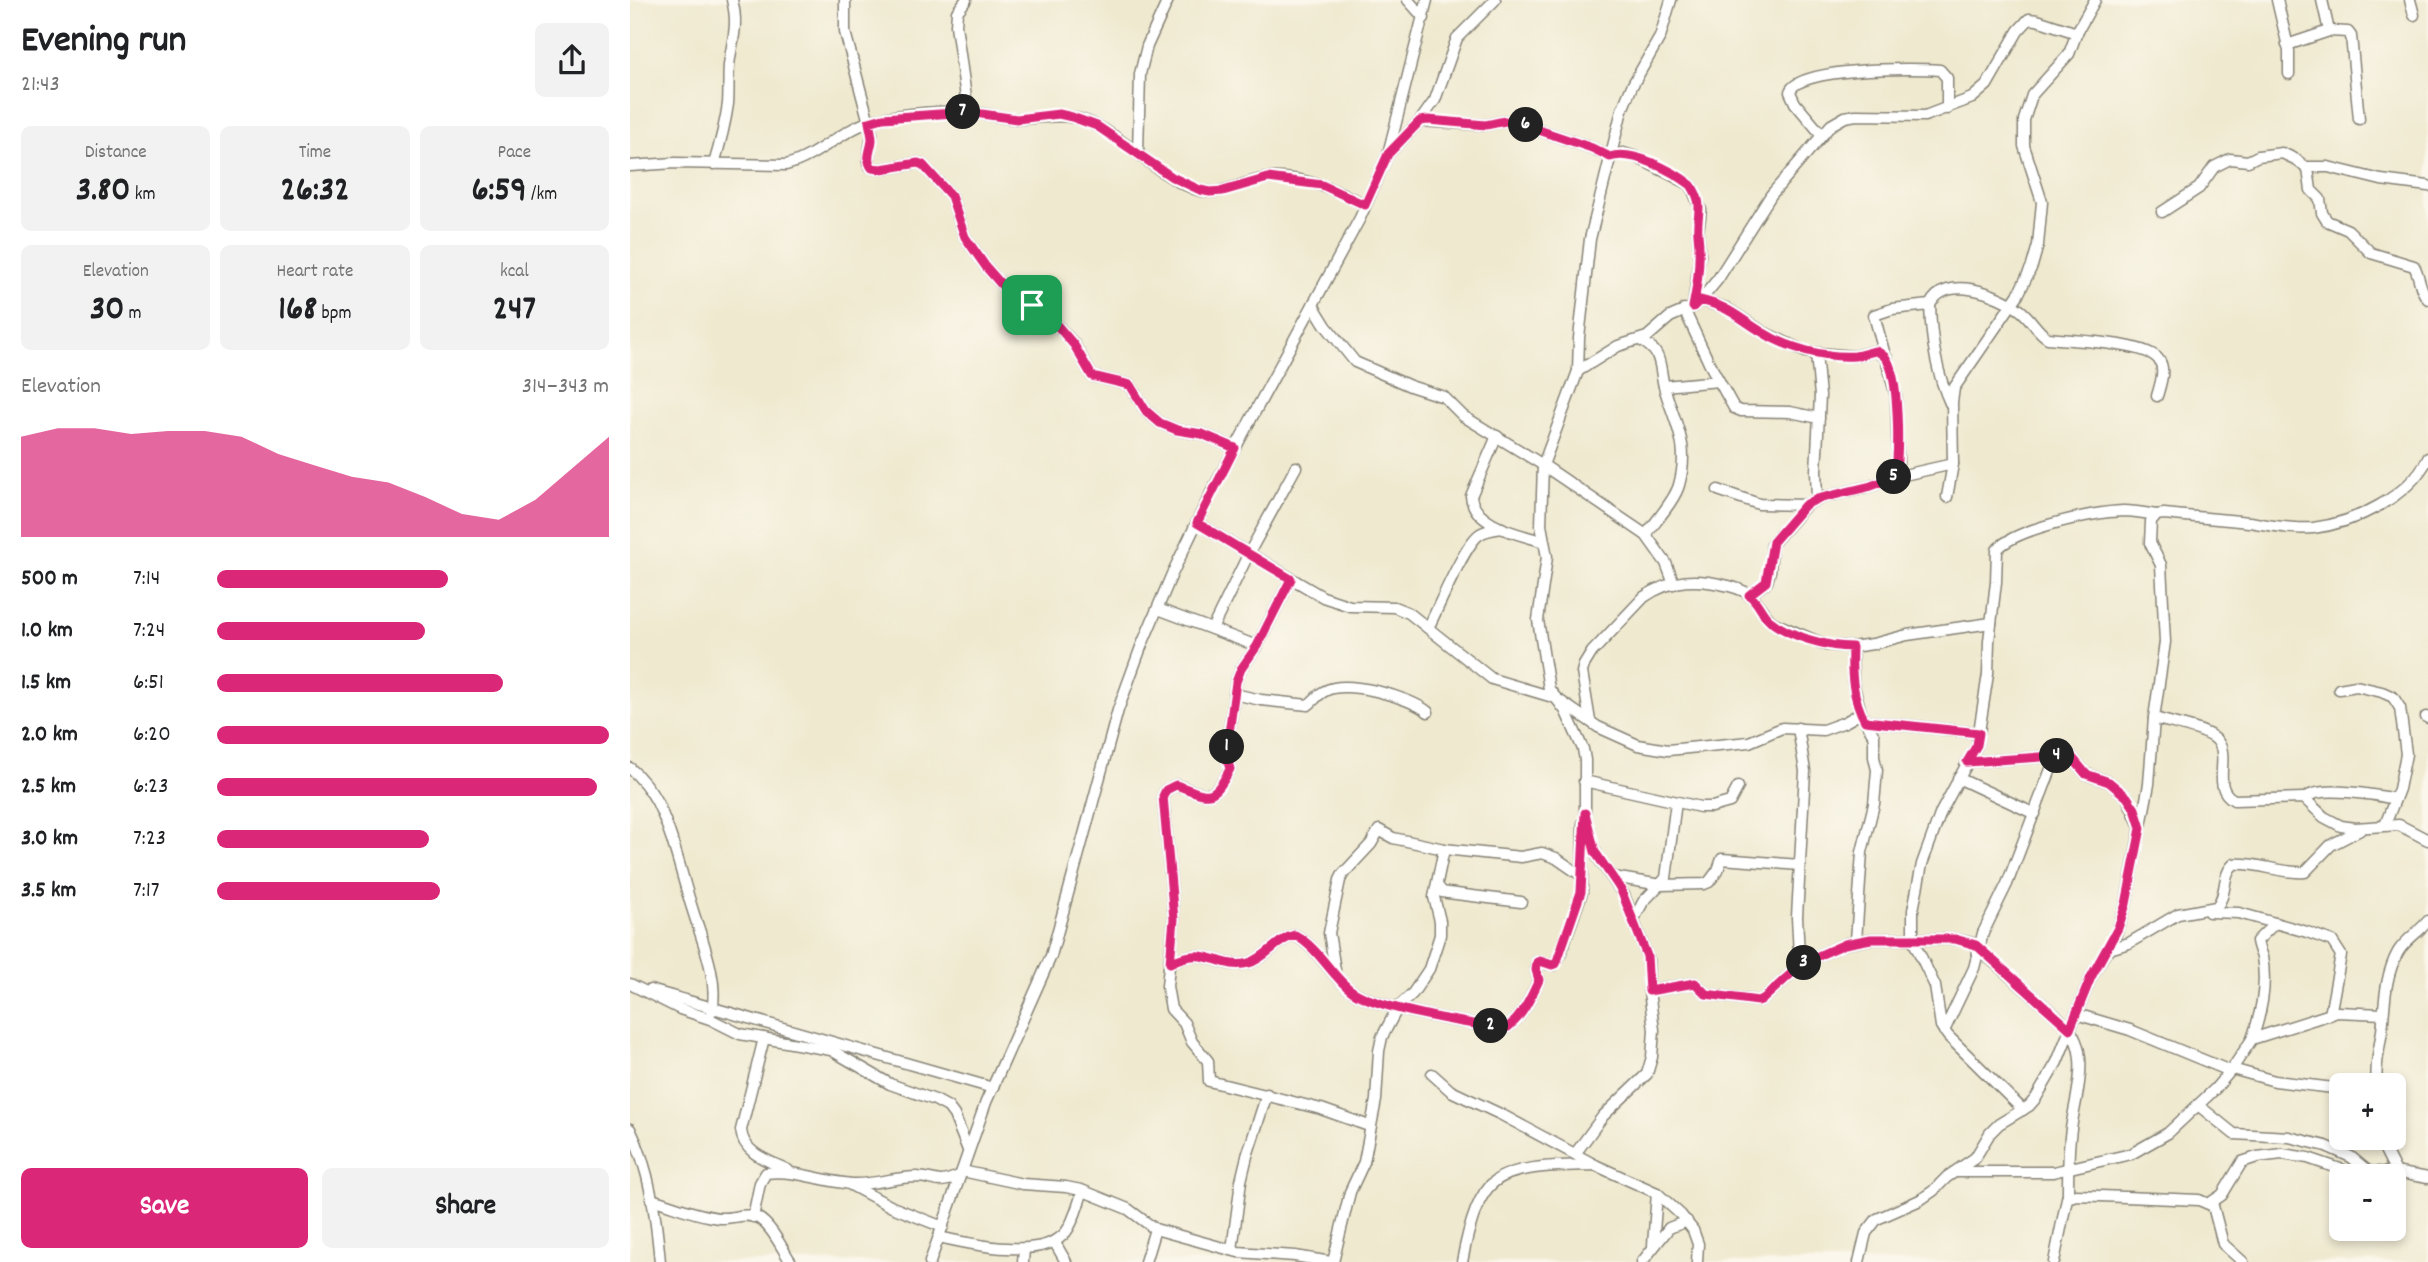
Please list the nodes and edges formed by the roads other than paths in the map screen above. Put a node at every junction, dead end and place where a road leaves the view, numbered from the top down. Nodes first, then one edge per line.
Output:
1 (732, 0) edge
2 (845, 0) edge
3 (966, 0) edge
4 (1168, 0) edge
5 (1408, 0) edge
6 (1427, 0) edge
7 (1495, 0) edge
8 (1671, 0) edge
9 (2095, 0) edge
10 (2277, 0) edge
11 (2322, 0) edge
12 (2410, 0) edge
13 (2414, 15) dead end
14 (1424, 18) junction
15 (2329, 31) junction
16 (2077, 33) junction
17 (2287, 45) junction
18 (2289, 74) dead end
19 (1947, 109) junction
20 (968, 112) junction
21 (2360, 119) dead end
22 (1420, 121) junction
23 (869, 122) junction
24 (1821, 134) junction
25 (1138, 153) junction
26 (1388, 154) junction
27 (1610, 157) junction
28 (714, 164) junction
29 (630, 166) edge
30 (2305, 167) junction
31 (2428, 186) edge
32 (1365, 205) junction
33 (2162, 212) dead end
34 (2428, 299) edge
35 (2012, 304) junction
36 (1313, 305) junction
37 (1692, 305) junction
38 (1930, 305) junction
39 (1640, 340) junction
40 (1816, 354) junction
41 (1887, 359) junction
42 (1578, 371) junction
43 (1719, 382) junction
44 (1664, 386) junction
45 (2157, 396) dead end
46 (1952, 406) junction
47 (1819, 418) junction
48 (1497, 436) junction
49 (1235, 448) junction
50 (2428, 458) edge
51 (1954, 464) junction
52 (1543, 465) junction
53 (1296, 467) dead end
54 (1895, 477) junction
55 (1718, 491) dead end
56 (1947, 497) dead end
57 (1817, 499) junction
58 (1805, 505) junction
59 (2156, 515) junction
60 (1197, 523) junction
61 (1502, 528) junction
62 (1646, 535) junction
63 (1544, 542) junction
64 (1248, 555) junction
65 (1291, 579) junction
66 (1674, 584) junction
67 (1749, 595) junction
68 (1158, 609) junction
69 (1991, 623) junction
70 (1428, 628) junction
71 (1212, 629) junction
72 (1257, 646) junction
73 (1852, 647) junction
74 (2339, 689) dead end
75 (1234, 694) junction
76 (1556, 698) junction
77 (1428, 712) dead end
78 (1863, 717) junction
79 (2154, 718) junction
80 (1590, 721) junction
81 (1798, 728) junction
82 (1979, 733) junction
83 (2056, 756) junction
84 (1967, 762) junction
85 (630, 768) edge
86 (1958, 778) junction
87 (1584, 781) junction
88 (1738, 787) dead end
89 (2305, 798) junction
90 (2395, 799) junction
91 (1676, 802) junction
92 (1585, 813) junction
93 (2035, 814) junction
94 (2385, 825) junction
95 (2141, 828) junction
96 (2365, 828) junction
97 (2428, 839) edge
98 (1444, 849) junction
99 (1800, 865) junction
100 (1582, 876) junction
101 (1613, 877) junction
102 (1437, 885) junction
103 (1661, 885) junction
104 (1521, 902) dead end
105 (2201, 911) junction
106 (1635, 917) dead end
107 (2428, 921) edge
108 (2275, 923) junction
109 (1913, 940) junction
110 (1856, 941) junction
111 (1979, 947) junction
112 (2106, 950) junction
113 (1799, 955) dead end
114 (1170, 963) junction
115 (1336, 974) junction
116 (632, 985) edge
117 (1649, 991) junction
118 (713, 1007) junction
119 (1398, 1007) junction
120 (2077, 1014) junction
121 (2330, 1014) junction
122 (2383, 1014) junction
123 (710, 1019) junction
124 (2070, 1029) junction
125 (1944, 1031) junction
126 (764, 1038) junction
127 (2252, 1039) junction
128 (2231, 1070) junction
129 (2376, 1073) edge
130 (1432, 1074) dead end
131 (993, 1088) junction
132 (2329, 1088) edge
133 (1268, 1094) junction
134 (2198, 1105) junction
135 (2023, 1110) junction
136 (1369, 1126) junction
137 (630, 1129) edge
138 (968, 1150) junction
139 (1575, 1154) junction
140 (2360, 1164) edge
141 (2329, 1165) edge
142 (1595, 1166) junction
143 (2069, 1170) junction
144 (791, 1172) junction
145 (1956, 1172) junction
146 (961, 1173) junction
147 (2406, 1174) edge
148 (2428, 1178) edge
149 (849, 1184) junction
150 (1083, 1191) junction
151 (1657, 1193) junction
152 (2068, 1197) junction
153 (651, 1199) junction
154 (2210, 1203) junction
155 (753, 1217) junction
156 (1687, 1221) junction
157 (1155, 1229) junction
158 (941, 1232) junction
159 (1054, 1241) junction
160 (1653, 1247) junction
161 (1024, 1249) junction
162 (1236, 1255) edge
163 (660, 1262) edge
164 (791, 1262) edge
165 (930, 1262) edge
166 (1023, 1262) edge
167 (1066, 1262) edge
168 (1145, 1262) edge
169 (1332, 1262) edge
170 (1462, 1262) edge
171 (1642, 1262) edge
172 (1697, 1262) edge
173 (1859, 1262) edge
174 (2054, 1262) edge
175 (2243, 1262) edge

1 - 28 street
2 - 23 street
3 - 20 street
4 - 25 street
5 - 14 street
6 - 14 street
7 - 22 street
8 - 27 street
9 - 16 street
10 - 17 street
11 - 15 street
12 - 13 street
14 - 26 street
15 - 17 street
15 - 21 street
16 - 19 street
16 - 35 street
17 - 18 street
19 - 24 street
19 - 24 street
20 - 23 street
20 - 25 street
22 - 26 street
22 - 27 street
23 - 28 street
23 - 49 street
24 - 37 street
25 - 32 street
26 - 32 street
27 - 37 street
27 - 42 street
28 - 29 street
30 - 31 street
30 - 33 street
30 - 34 street
32 - 36 street
35 - 38 street
35 - 45 street
35 - 46 street
36 - 48 street
36 - 49 street
37 - 39 street
37 - 40 street
37 - 43 street
38 - 41 street
38 - 46 street
39 - 42 street
39 - 44 street
40 - 41 street
40 - 47 street
41 - 54 street
42 - 52 street
43 - 44 street
43 - 47 street
44 - 62 street
46 - 51 street
47 - 57 street
48 - 52 street
48 - 61 street
49 - 60 street
50 - 59 street
51 - 54 street
51 - 56 street
52 - 62 street
52 - 63 street
53 - 64 street
54 - 57 street
55 - 58 street
57 - 58 street
58 - 67 street
59 - 69 street
59 - 79 street
60 - 64 street
60 - 68 street
61 - 63 street
61 - 70 street
62 - 66 street
63 - 76 street
64 - 65 street
64 - 71 street
65 - 70 street
65 - 72 street
66 - 67 street
66 - 80 street
67 - 73 street
68 - 71 street
68 - 131 street
69 - 73 street
69 - 82 street
70 - 76 street
71 - 72 street
72 - 75 street
73 - 78 street
74 - 90 street
75 - 77 street
75 - 114 street
76 - 80 street
76 - 87 street
78 - 81 street
78 - 82 street
78 - 110 street
79 - 89 street
79 - 95 street
80 - 81 street
81 - 99 street
82 - 84 street
83 - 84 street
83 - 93 street
83 - 95 street
84 - 86 street
85 - 118 street
86 - 93 street
86 - 109 street
87 - 91 street
87 - 92 street
88 - 91 street
89 - 90 street
89 - 96 street
90 - 94 street
91 - 103 street
92 - 100 street
92 - 101 street
93 - 111 street
94 - 96 street
94 - 97 street
95 - 112 street
96 - 105 street
98 - 100 street
98 - 102 street
98 - 115 street
99 - 103 street
99 - 113 street
100 - 119 street
101 - 103 street
101 - 117 street
102 - 104 street
102 - 119 street
103 - 106 street
105 - 108 street
105 - 112 street
107 - 122 street
108 - 121 street
108 - 127 street
109 - 110 street
109 - 111 street
109 - 125 street
110 - 117 street
111 - 124 street
111 - 125 street
112 - 120 street
114 - 115 street
114 - 133 street
115 - 119 street
116 - 118 street
116 - 123 street
117 - 139 street
118 - 123 street
118 - 131 street
119 - 136 street
120 - 124 street
120 - 128 street
121 - 122 street
121 - 127 street
122 - 129 street
123 - 126 street
124 - 135 street
124 - 143 street
125 - 135 street
126 - 138 street
126 - 144 street
127 - 128 street
128 - 132 street
128 - 134 street
130 - 139 street
131 - 138 street
133 - 136 street
133 - 162 street
134 - 140 street
134 - 143 street
135 - 145 street
136 - 169 street
137 - 153 street
138 - 146 street
139 - 142 street
141 - 154 street
142 - 151 street
142 - 170 street
143 - 145 street
143 - 152 street
144 - 149 street
144 - 155 street
145 - 173 street
146 - 149 street
146 - 150 street
146 - 158 street
147 - 148 street
149 - 158 street
150 - 157 street
150 - 159 street
151 - 156 street
151 - 160 street
152 - 154 street
152 - 174 street
153 - 155 street
153 - 163 street
154 - 175 street
155 - 164 street
156 - 160 street
156 - 172 street
157 - 162 street
157 - 168 street
158 - 161 street
158 - 165 street
159 - 161 street
159 - 167 street
160 - 171 street
161 - 166 street
162 - 169 street

